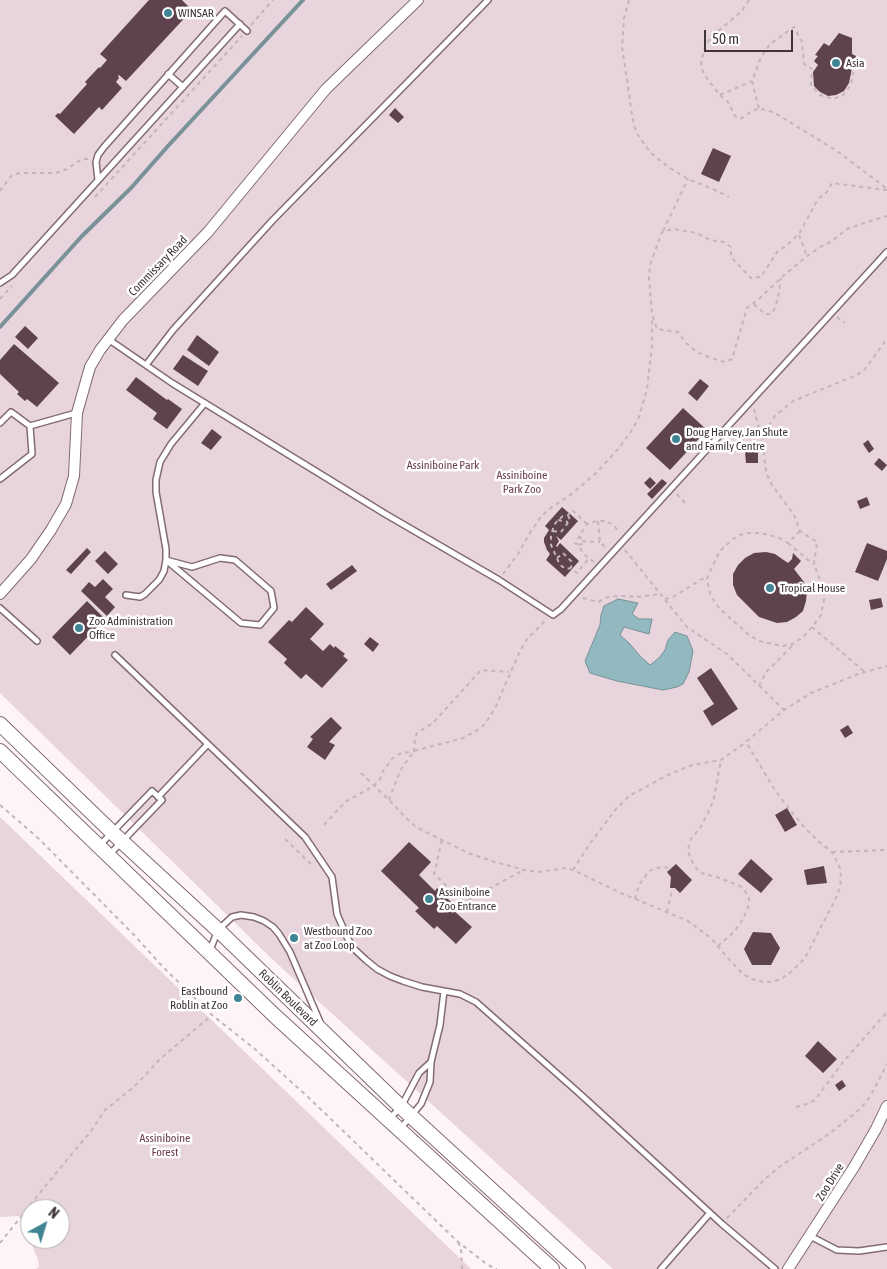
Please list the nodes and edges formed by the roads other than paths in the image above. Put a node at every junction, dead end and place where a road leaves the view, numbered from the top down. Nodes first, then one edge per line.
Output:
1 (418, 0) edge
2 (488, 0) edge
3 (240, 24) junction
4 (247, 31) dead end
5 (168, 74) junction
6 (183, 87) junction
7 (98, 180) junction
8 (887, 252) edge
9 (0, 283) edge
10 (108, 339) junction
11 (146, 365) junction
12 (204, 403) junction
13 (77, 413) junction
14 (0, 423) edge
15 (30, 426) junction
16 (0, 479) edge
17 (166, 560) junction
18 (0, 594) edge
19 (126, 595) dead end
20 (0, 608) edge
21 (37, 640) dead end
22 (115, 654) dead end
23 (0, 724) edge
24 (208, 744) junction
25 (0, 751) edge
26 (160, 798) junction
27 (117, 837) junction
28 (104, 851) junction
29 (218, 930) junction
30 (208, 953) junction
31 (444, 991) junction
32 (323, 1032) junction
33 (431, 1062) junction
34 (887, 1106) edge
35 (400, 1107) junction
36 (411, 1117) junction
37 (389, 1120) junction
38 (399, 1130) junction
39 (710, 1213) junction
40 (810, 1236) junction
41 (887, 1247) edge
42 (552, 1269) edge
43 (578, 1269) edge
44 (661, 1269) edge
45 (775, 1269) edge
46 (788, 1269) edge

1 - 10 street, Commissary Road
2 - 11 lane
3 - 4 lane
3 - 5 lane
3 - 6 lane
5 - 6 lane
5 - 7 lane
6 - 7 lane
7 - 9 lane
8 - 12 lane
10 - 11 lane
10 - 13 street, Commissary Road
11 - 12 lane
12 - 17 lane
13 - 15 lane
13 - 18 street, Commissary Road
14 - 15 lane
15 - 16 lane
17 - 17 lane
17 - 19 lane
20 - 21 lane
22 - 24 lane
23 - 27 main road, Roblin Boulevard
24 - 26 lane
24 - 31 lane
25 - 28 main road, Roblin Boulevard
26 - 27 lane
26 - 27 lane
27 - 28 lane
27 - 28 lane
27 - 29 main road, Roblin Boulevard
28 - 30 main road, Roblin Boulevard
29 - 30 lane
29 - 32 main road, Roblin Boulevard
29 - 32 lane
30 - 37 main road, Roblin Boulevard
31 - 33 lane
31 - 39 lane
32 - 35 main road, Roblin Boulevard
33 - 35 lane
33 - 36 lane
34 - 40 street, Zoo Drive
35 - 36 main road, Roblin Boulevard
35 - 37 lane
36 - 38 lane
36 - 43 main road, Roblin Boulevard
37 - 38 main road, Roblin Boulevard
38 - 42 main road, Roblin Boulevard
39 - 44 lane
39 - 45 lane
40 - 41 lane
40 - 46 street, Zoo Drive

